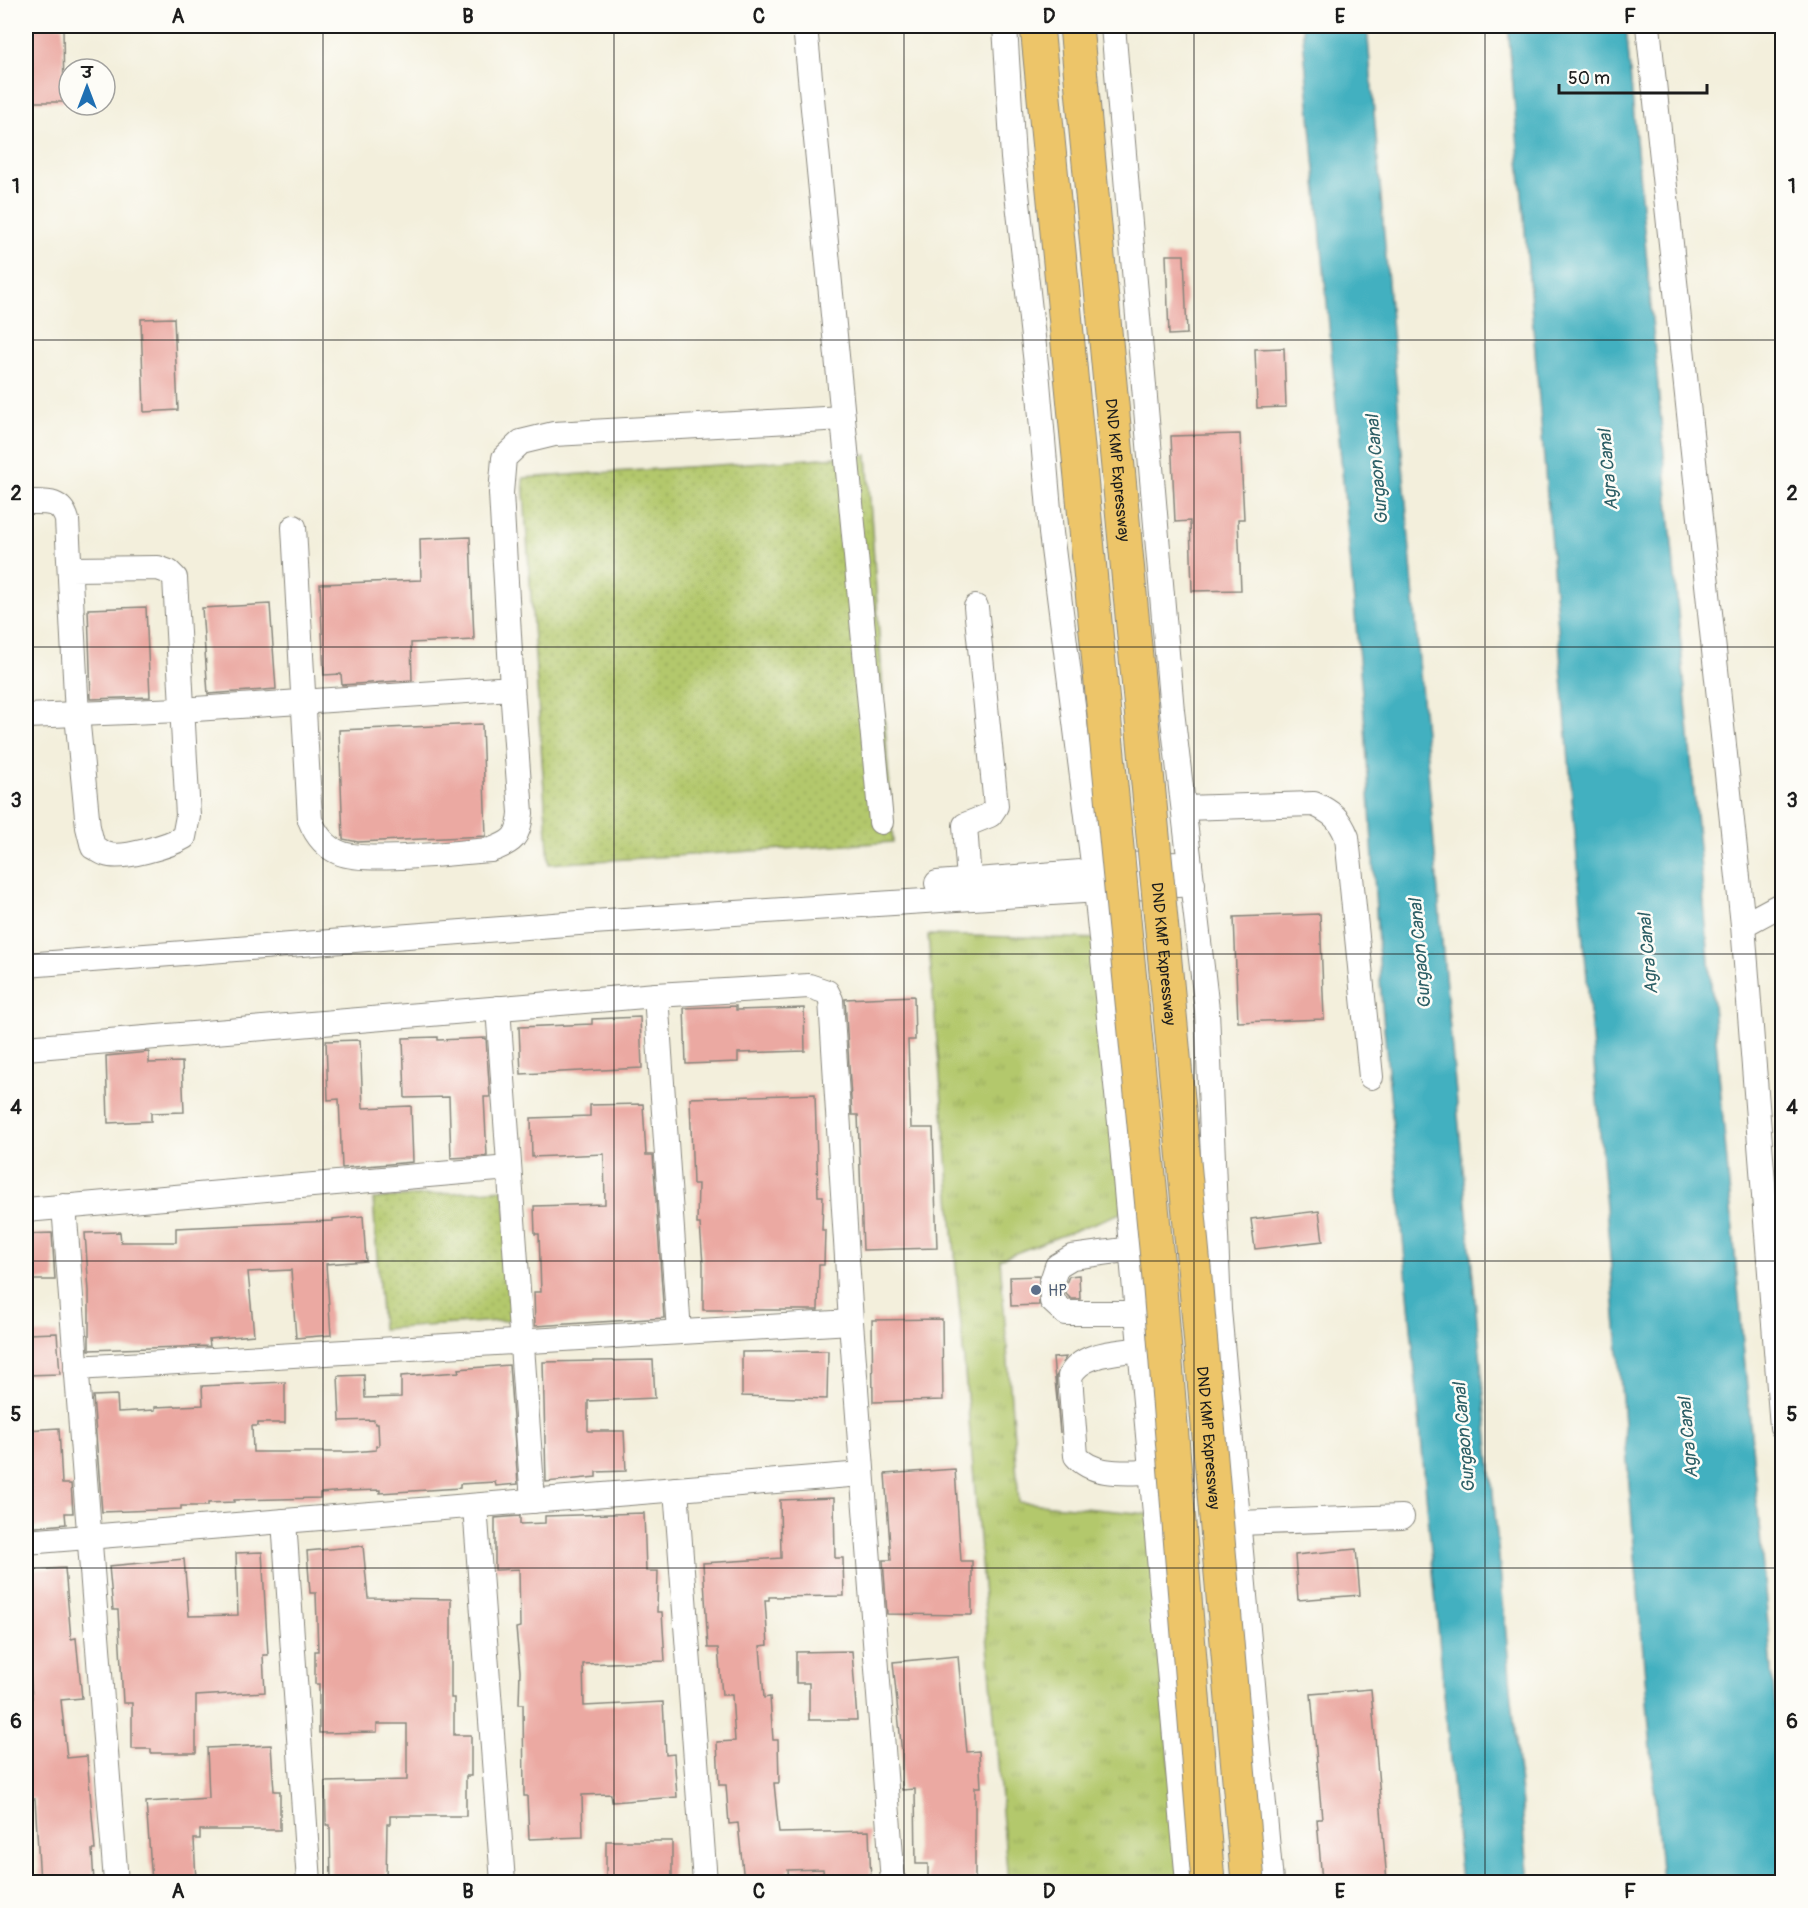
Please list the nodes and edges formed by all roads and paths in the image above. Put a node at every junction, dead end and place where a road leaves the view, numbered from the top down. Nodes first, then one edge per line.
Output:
1 (805, 26) edge
2 (1005, 26) edge
3 (1038, 26) edge
4 (1076, 26) edge
5 (1113, 26) edge
6 (1648, 26) edge
7 (843, 418) junction
8 (26, 502) edge
9 (294, 527) dead end
10 (70, 569) junction
11 (976, 607) dead end
12 (512, 688) junction
13 (304, 703) junction
14 (180, 710) junction
15 (77, 715) junction
16 (26, 716) edge
17 (1184, 808) junction
18 (881, 822) dead end
19 (1191, 874) junction
20 (1095, 880) junction
21 (969, 881) junction
22 (1782, 904) edge
23 (1743, 925) junction
24 (26, 950) edge
25 (26, 965) edge
26 (656, 995) junction
27 (498, 1008) junction
28 (26, 1048) edge
29 (1371, 1077) dead end
30 (509, 1168) junction
31 (64, 1206) junction
32 (26, 1210) edge
33 (1132, 1249) junction
34 (1138, 1313) junction
35 (851, 1322) junction
36 (679, 1332) junction
37 (522, 1341) junction
38 (1141, 1349) junction
39 (76, 1368) junction
40 (1782, 1427) edge
41 (1153, 1472) junction
42 (862, 1474) junction
43 (676, 1490) junction
44 (533, 1501) junction
45 (475, 1506) junction
46 (1402, 1517) dead end
47 (284, 1521) junction
48 (1239, 1523) junction
49 (90, 1537) junction
50 (26, 1542) edge
51 (116, 1882) edge
52 (309, 1882) edge
53 (502, 1882) edge
54 (705, 1882) edge
55 (893, 1882) edge
56 (1188, 1882) edge
57 (1208, 1882) edge
58 (1248, 1882) edge
59 (1271, 1882) edge

1 - 7 street
2 - 20 street
3 - 57 highway, bridge
4 - 58 highway, DND KMP Expressway, bridge
5 - 17 street
6 - 23 street
7 - 12 street
7 - 18 street
8 - 10 street
9 - 13 street
10 - 14 street
10 - 15 street
11 - 21 street
12 - 13 street
12 - 13 street
13 - 14 street
14 - 15 street
14 - 15 street
15 - 16 street
17 - 19 street
17 - 29 street
19 - 20 street
19 - 48 street
20 - 21 street
20 - 25 street
20 - 33 street
21 - 24 street
22 - 23 street
23 - 40 street
26 - 27 street
26 - 35 street
26 - 36 street
27 - 28 street
27 - 30 street
30 - 31 street
30 - 37 street
31 - 32 street
31 - 39 street
33 - 34 street
33 - 34 street
34 - 38 street
35 - 36 street
35 - 42 street
36 - 37 street
37 - 39 street
37 - 44 street
38 - 41 street
38 - 41 street
39 - 49 street
41 - 56 street
42 - 43 street
42 - 55 street
43 - 44 street
43 - 54 street
44 - 45 street
45 - 47 street
45 - 53 street
46 - 48 street
47 - 49 street
47 - 52 street
48 - 59 street
49 - 50 street
49 - 51 street

